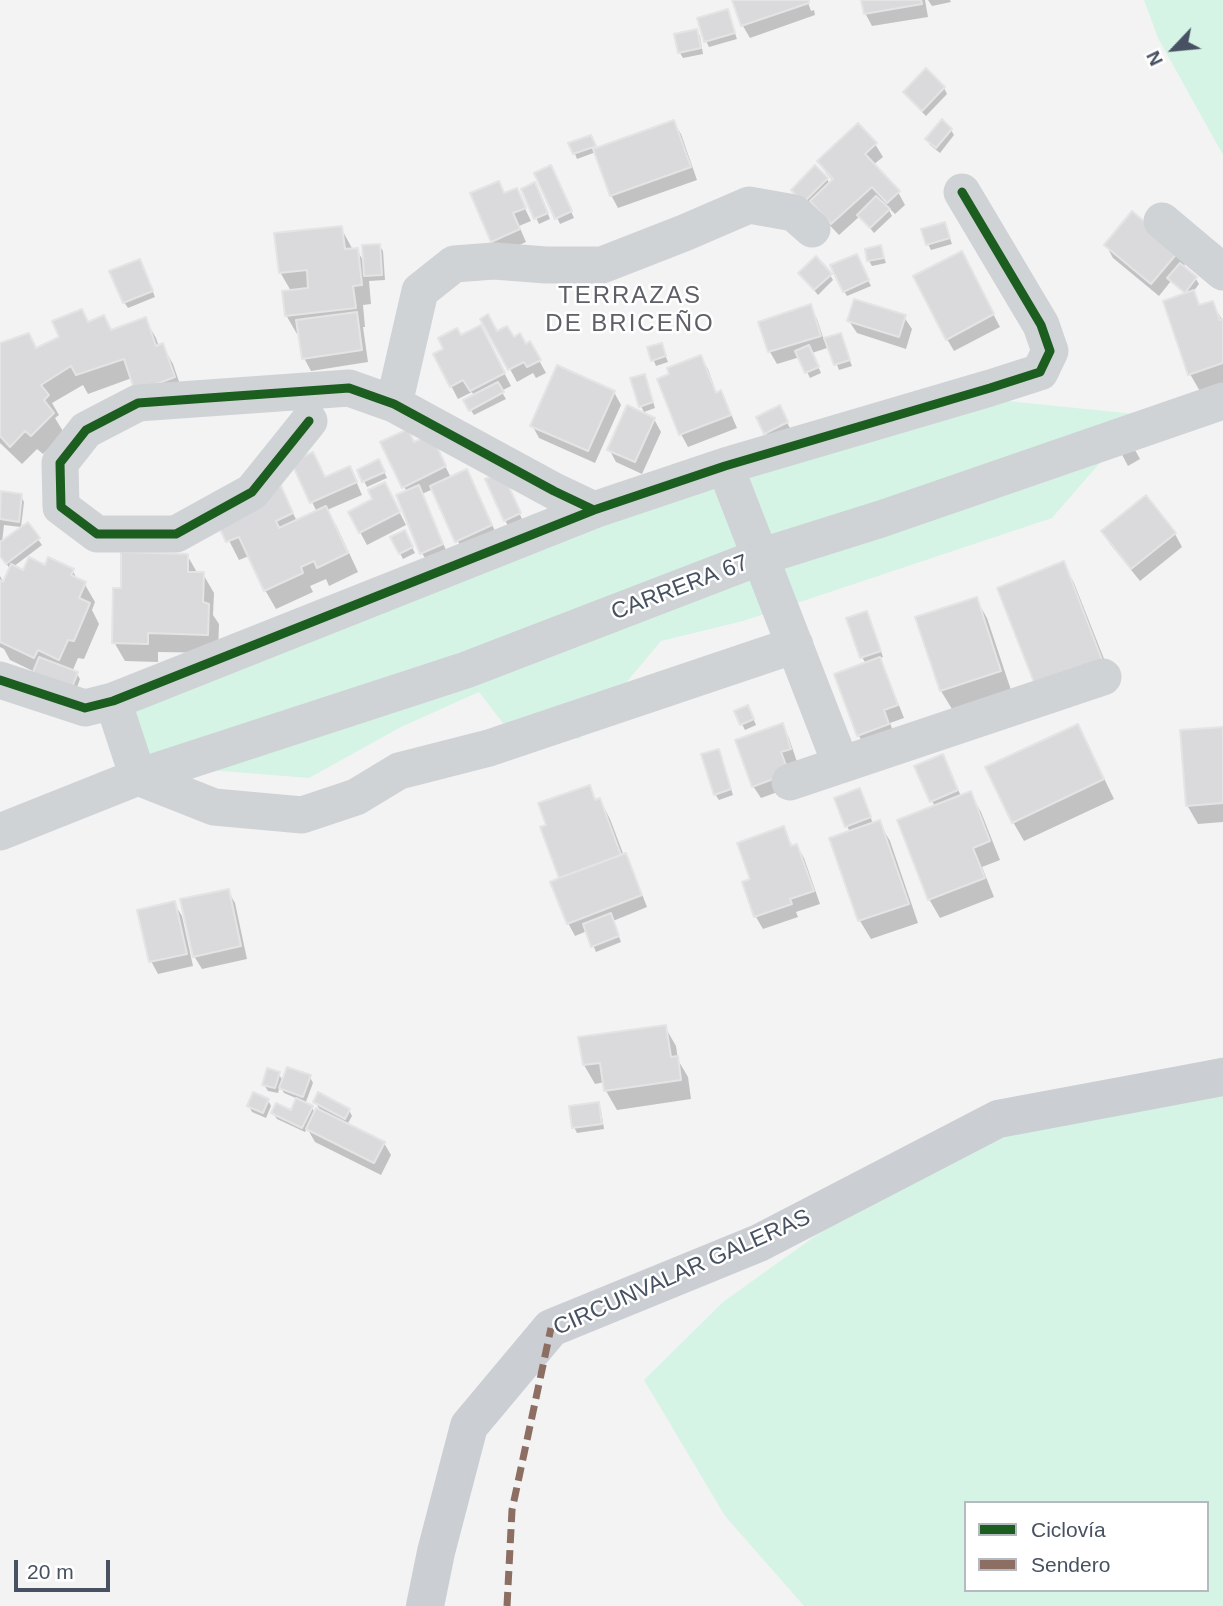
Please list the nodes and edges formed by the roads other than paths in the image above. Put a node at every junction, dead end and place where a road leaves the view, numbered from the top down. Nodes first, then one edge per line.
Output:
1 (962, 192) dead end
2 (1162, 221) dead end
3 (812, 229) dead end
4 (1223, 272) edge
5 (1223, 401) edge
6 (394, 404) junction
7 (309, 421) dead end
8 (725, 466) junction
9 (594, 510) junction
10 (760, 557) junction
11 (795, 645) junction
12 (1103, 677) dead end
13 (0, 680) edge
14 (113, 701) junction
15 (841, 765) junction
16 (138, 777) junction
17 (790, 782) dead end
18 (0, 832) edge
19 (1223, 1077) edge
20 (425, 1606) edge

1 - 8 street
2 - 4 street
3 - 6 street
5 - 10 street, CARRERA 67
6 - 7 street
6 - 9 street
8 - 9 street
8 - 10 street
9 - 14 street
10 - 11 street
10 - 16 street, CARRERA 67
11 - 15 street
11 - 16 street
12 - 15 street
13 - 14 street
14 - 16 street
15 - 17 street
16 - 18 street, CARRERA 67
19 - 20 main road, CIRCUNVALAR GALERAS

